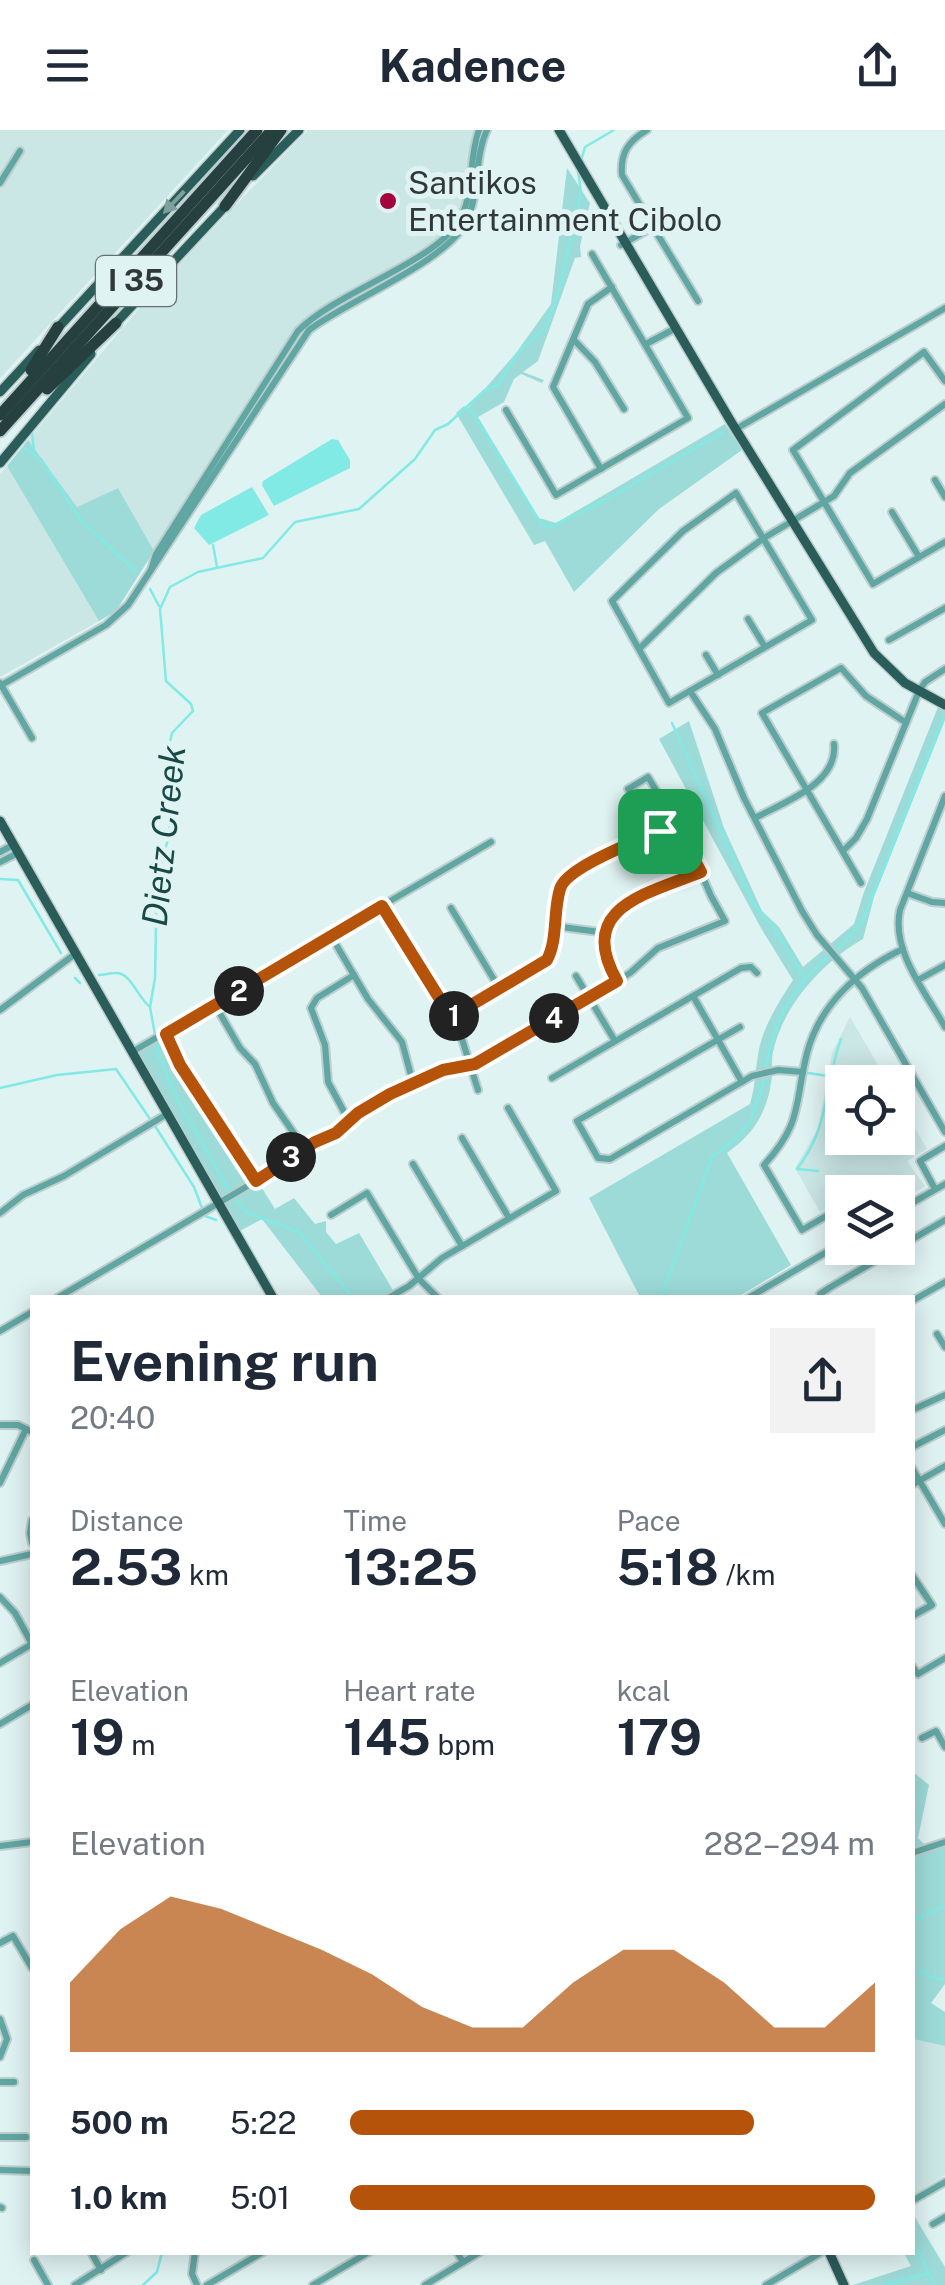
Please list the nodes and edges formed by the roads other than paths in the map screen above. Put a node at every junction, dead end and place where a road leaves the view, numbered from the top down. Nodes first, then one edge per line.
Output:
1 (240, 130) edge
2 (257, 130) edge
3 (272, 130) edge
4 (281, 130) edge
5 (299, 130) edge
6 (480, 130) edge
7 (488, 130) edge
8 (555, 130) edge
9 (647, 130) edge
10 (20, 151) dead end
11 (0, 184) edge
12 (226, 206) junction
13 (653, 227) junction
14 (624, 244) junction
15 (592, 254) dead end
16 (612, 287) junction
17 (698, 301) dead end
18 (945, 308) edge
19 (116, 323) junction
20 (58, 327) junction
21 (675, 328) junction
22 (574, 340) junction
23 (646, 344) junction
24 (945, 381) edge
25 (0, 392) edge
26 (945, 404) edge
27 (624, 409) dead end
28 (506, 410) dead end
29 (0, 412) edge
30 (733, 424) junction
31 (0, 432) edge
32 (0, 463) edge
33 (601, 469) junction
34 (935, 480) dead end
35 (945, 497) edge
36 (824, 502) junction
37 (892, 512) dead end
38 (794, 520) junction
39 (764, 538) junction
40 (945, 542) edge
41 (919, 557) junction
42 (150, 571) junction
43 (945, 608) edge
44 (748, 620) dead end
45 (889, 640) dead end
46 (765, 647) junction
47 (638, 648) junction
48 (706, 655) dead end
49 (945, 669) edge
50 (718, 675) junction
51 (0, 685) edge
52 (690, 691) junction
53 (919, 691) junction
54 (945, 705) edge
55 (905, 722) junction
56 (32, 738) dead end
57 (834, 744) dead end
58 (628, 789) dead end
59 (806, 789) junction
60 (945, 796) edge
61 (756, 818) junction
62 (0, 821) edge
63 (675, 823) junction
64 (491, 842) dead end
65 (15, 849) junction
66 (842, 851) junction
67 (0, 852) edge
68 (0, 862) edge
69 (701, 872) junction
70 (862, 883) dead end
71 (907, 892) junction
72 (945, 903) edge
73 (382, 906) junction
74 (451, 908) dead end
75 (554, 926) junction
76 (607, 934) junction
77 (331, 936) junction
78 (903, 949) junction
79 (76, 953) junction
80 (945, 965) edge
81 (757, 973) dead end
82 (354, 975) junction
83 (576, 976) dead end
84 (855, 978) junction
85 (918, 980) junction
86 (617, 981) junction
87 (499, 988) junction
88 (694, 996) junction
89 (589, 998) junction
90 (215, 1005) junction
91 (0, 1010) edge
92 (451, 1017) junction
93 (740, 1027) dead end
94 (945, 1027) edge
95 (166, 1034) junction
96 (718, 1039) junction
97 (614, 1042) junction
98 (132, 1052) junction
99 (469, 1065) junction
100 (804, 1072) junction
101 (552, 1078) dead end
102 (742, 1082) junction
103 (413, 1083) junction
104 (478, 1090) dead end
105 (508, 1108) dead end
106 (163, 1116) junction
107 (350, 1120) junction
108 (945, 1132) edge
109 (462, 1138) dead end
110 (945, 1146) edge
111 (304, 1148) junction
112 (413, 1164) dead end
113 (256, 1181) junction
114 (945, 1184) edge
115 (935, 1190) junction
116 (222, 1200) junction
117 (915, 1201) edge
118 (0, 1212) edge
119 (331, 1214) dead end
120 (825, 1217) edge
121 (509, 1218) junction
122 (945, 1220) edge
123 (462, 1246) junction
124 (825, 1254) edge
125 (418, 1279) junction
126 (945, 1282) edge
127 (762, 1294) edge
128 (62, 1295) edge
129 (272, 1295) edge
130 (393, 1295) edge
131 (435, 1295) edge
132 (823, 1295) edge
133 (915, 1299) edge
134 (30, 1313) edge
135 (0, 1331) edge
136 (937, 1334) dead end
137 (945, 1347) edge
138 (945, 1395) edge
139 (915, 1406) edge
140 (0, 1425) edge
141 (30, 1430) edge
142 (945, 1430) edge
143 (915, 1445) edge
144 (945, 1466) edge
145 (0, 1483) edge
146 (916, 1483) edge
147 (945, 1524) edge
148 (30, 1554) edge
149 (0, 1562) edge
150 (915, 1579) edge
151 (0, 1597) edge
152 (915, 1614) edge
153 (30, 1641) edge
154 (30, 1645) edge
155 (945, 1658) edge
156 (0, 1663) edge
157 (915, 1670) edge
158 (30, 1706) edge
159 (0, 1724) edge
160 (922, 1738) dead end
161 (945, 1747) edge
162 (30, 1842) edge
163 (945, 1842) edge
164 (0, 1846) edge
165 (915, 1852) edge
166 (0, 1943) edge
167 (30, 1965) edge
168 (1, 2024) edge
169 (0, 2057) edge
170 (0, 2082) edge
171 (14, 2082) dead end
172 (26, 2136) dead end
173 (0, 2137) edge
174 (0, 2170) edge
175 (30, 2171) edge
176 (945, 2182) edge
177 (915, 2199) edge
178 (945, 2217) edge
179 (933, 2224) dead end
180 (92, 2255) edge
181 (123, 2255) edge
182 (195, 2255) edge
183 (258, 2255) edge
184 (364, 2255) edge
185 (459, 2255) edge
186 (475, 2255) edge
187 (821, 2255) edge
188 (828, 2255) edge
189 (34, 2260) dead end
190 (464, 2262) junction
191 (101, 2270) junction
192 (48, 2285) edge
193 (75, 2285) edge
194 (197, 2285) edge
195 (207, 2285) edge
196 (313, 2285) edge
197 (425, 2285) edge
198 (766, 2285) edge
199 (844, 2285) edge

1 -> 20 main road
2 - 29 highway, I 35
3 - 31 highway, I 35
4 - 12 highway
5 - 12 main road
6 - 42 street
7 - 42 street
8 - 14 main road
9 - 13 street
10 - 11 street
12 - 19 main road
13 - 14 street
13 - 17 street
14 - 21 main road
15 - 16 street
16 - 22 street
16 - 23 street
18 - 30 street
19 - 31 highway
19 - 32 main road
20 - 25 main road
20 - 29 highway
21 - 23 street
21 - 30 main road
22 - 27 street
22 - 33 street
23 - 33 street
24 - 36 street
26 - 36 street
28 - 33 street
30 - 38 main road
34 - 35 street
36 - 38 street
36 - 41 street
37 - 41 street
38 - 39 street
38 - 53 main road
39 - 46 street
39 - 47 street
39 - 47 street
40 - 41 street
42 - 51 street
43 - 45 street
44 - 46 street
46 - 50 street
47 - 52 street
48 - 50 street
49 - 53 street
50 - 52 street
51 - 56 street
52 - 61 street
53 - 54 main road
53 - 55 street
55 - 59 street
55 - 66 street
57 - 59 street
58 - 63 street
59 - 61 street
59 - 66 street
60 - 71 street
61 - 84 street
62 - 65 main road
63 - 69 street
63 - 75 street
64 - 73 street
65 - 67 street
65 - 68 street
65 - 79 main road
66 - 70 street
69 - 76 street
69 - 86 street
71 - 72 street
71 - 78 street
73 - 77 street
73 - 92 street
74 - 87 street
75 - 76 street
75 - 87 street
76 - 86 street
77 - 82 street
77 - 90 street
78 - 84 street
78 - 85 street
79 - 91 street
79 - 98 main road
80 - 85 street
81 - 88 street
82 - 103 street
82 - 107 street
83 - 89 street
84 - 100 street
84 - 108 street
85 - 94 street
86 - 89 street
87 - 92 street
88 - 96 street
88 - 97 street
89 - 97 street
89 - 99 street
90 - 95 street
90 - 111 street
92 - 99 street
93 - 96 street
95 - 98 street
95 - 113 street
96 - 102 street
96 - 102 street
97 - 101 street
98 - 106 main road
99 - 103 street
99 - 104 street
100 - 102 street
100 - 120 street
103 - 107 street
105 - 121 street
106 - 116 main road
106 - 118 street
107 - 111 street
109 - 121 street
110 - 115 street
111 - 113 street
112 - 123 street
113 - 116 street
114 - 115 street
115 - 117 street
116 - 128 street
116 - 129 main road
119 - 125 street
121 - 123 street
122 - 132 street
123 - 125 street
124 - 127 street
125 - 130 street
125 - 131 street
126 - 133 street
134 - 135 street
136 - 137 street
138 - 139 street
140 - 141 street
141 - 145 street
142 - 143 street
144 - 146 street
146 - 147 street
148 - 149 street
150 - 152 street
151 - 153 street
154 - 156 street
155 - 157 street
158 - 159 street
160 - 161 street
162 - 164 street
163 - 165 street
166 - 167 street
168 - 169 street
170 - 171 street
172 - 173 street
174 - 175 street
176 - 177 street
178 - 179 street
180 - 191 street
181 - 191 street
182 - 194 street
183 - 195 street
184 - 196 street
185 - 190 street
186 - 190 street
187 - 198 street
188 - 199 main road
189 - 192 street
190 - 197 street
191 - 193 street

